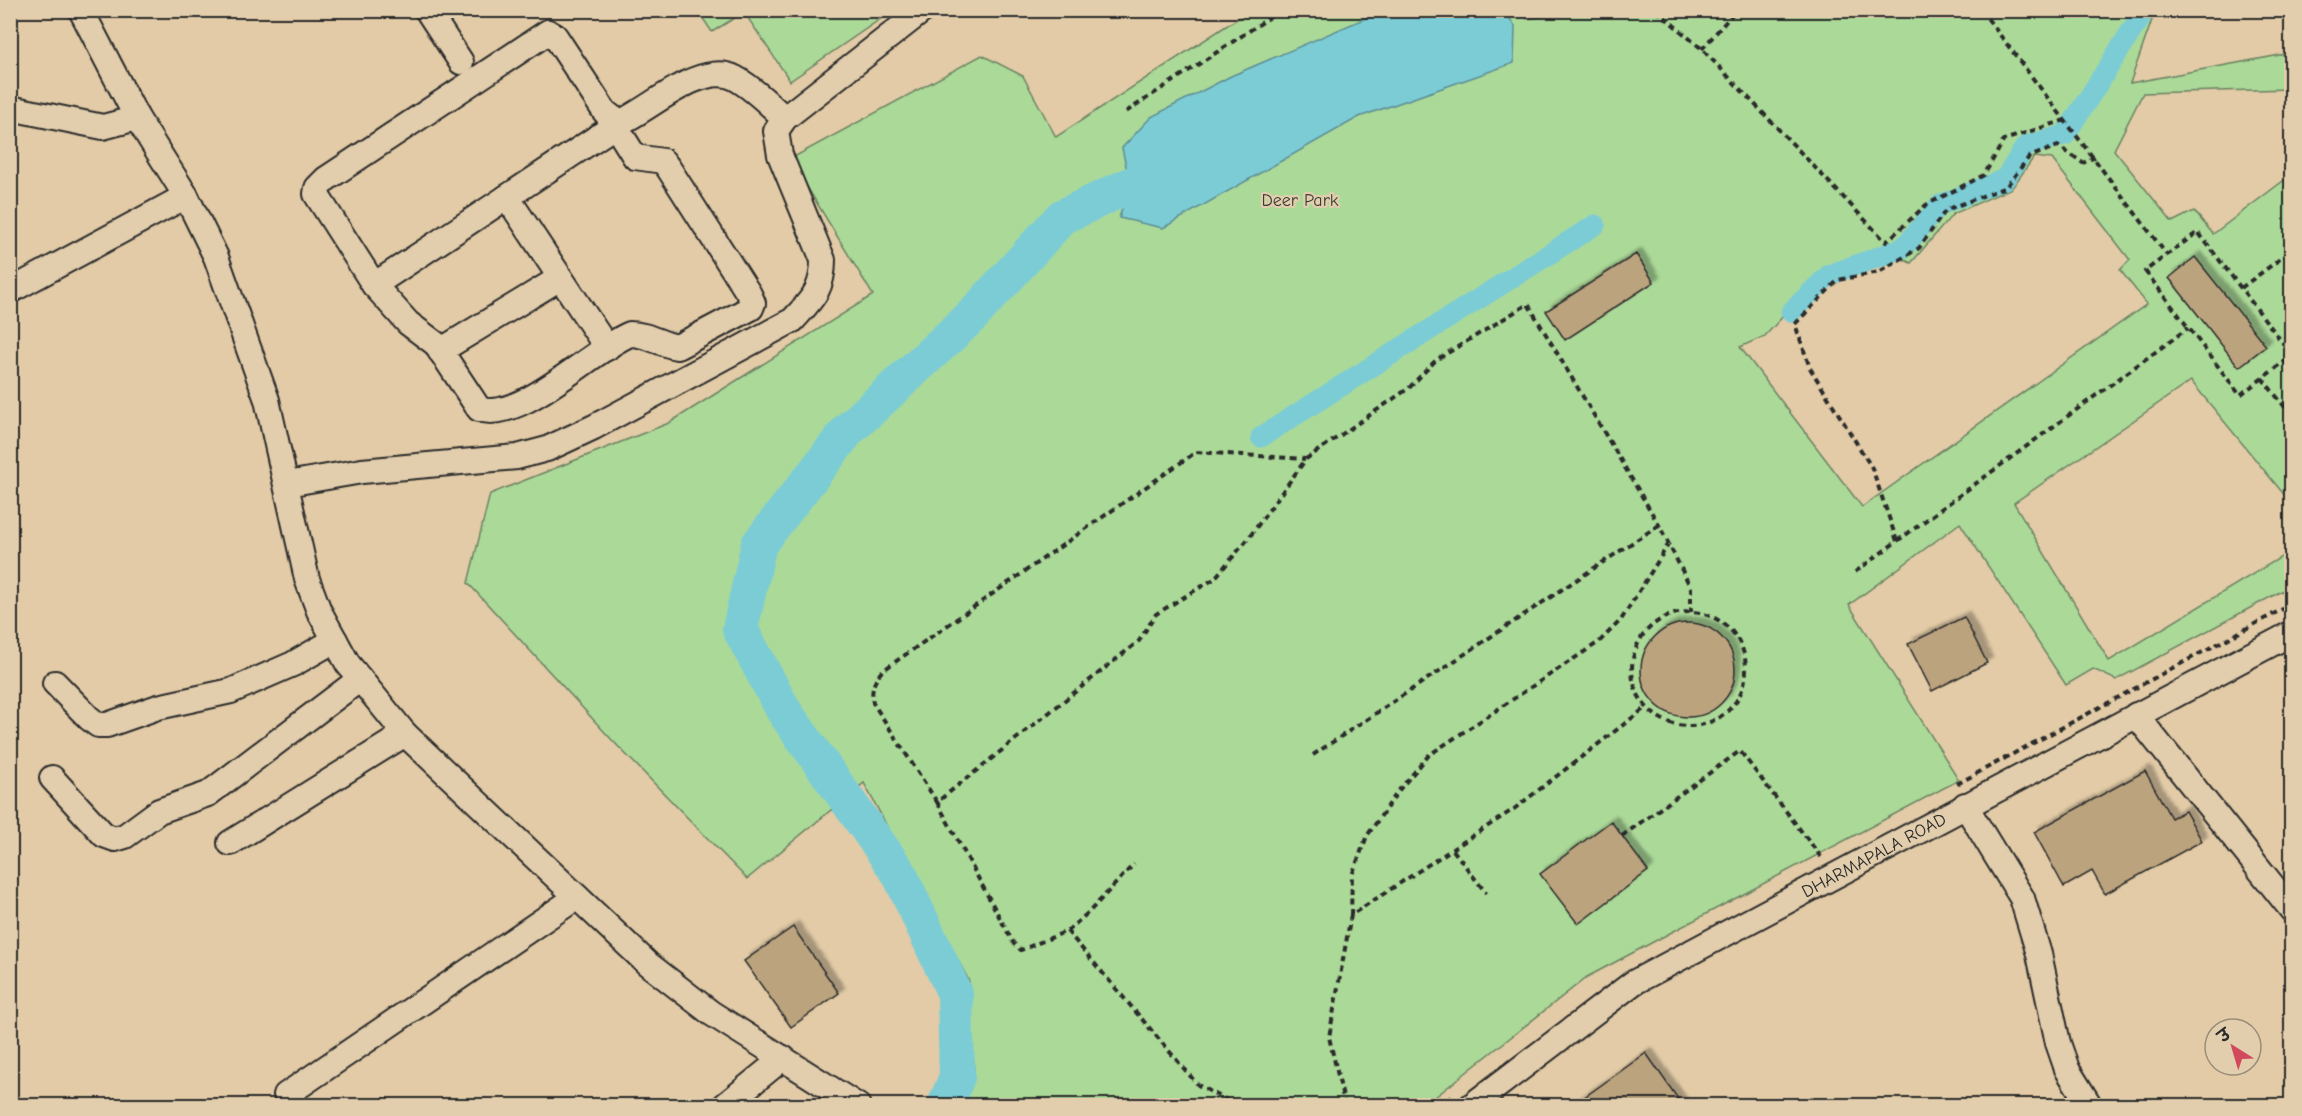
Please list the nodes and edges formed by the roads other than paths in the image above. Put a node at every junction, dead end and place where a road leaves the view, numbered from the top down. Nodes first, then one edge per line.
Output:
1 (81, 10) edge
2 (427, 10) edge
3 (923, 10) edge
4 (461, 62) dead end
5 (10, 108) edge
6 (137, 118) junction
7 (785, 118) junction
8 (617, 124) junction
9 (186, 196) junction
10 (507, 197) junction
11 (560, 278) junction
12 (374, 285) junction
13 (10, 291) edge
14 (607, 348) junction
15 (440, 351) junction
16 (287, 484) junction
17 (2292, 633) edge
18 (335, 640) junction
19 (360, 679) junction
20 (55, 683) dead end
21 (2136, 715) junction
22 (405, 734) junction
23 (52, 778) dead end
24 (1965, 805) junction
25 (230, 843) dead end
26 (577, 897) junction
27 (2292, 910) edge
28 (783, 1058) junction
29 (286, 1095) dead end
30 (724, 1106) edge
31 (858, 1106) edge
32 (1471, 1106) edge
33 (2090, 1106) edge

1 - 6 street
2 - 4 street
3 - 7 street
5 - 6 street
6 - 9 street
7 - 8 street
7 - 16 street
8 - 10 street
8 - 12 street
8 - 14 street
9 - 13 street
9 - 16 street
10 - 11 street
10 - 12 street
11 - 14 street
11 - 15 street
12 - 15 street
14 - 15 street
16 - 18 street
17 - 21 street, DHARMAPALA ROAD
18 - 19 street
18 - 20 street
19 - 22 street
19 - 23 street
21 - 24 street, DHARMAPALA ROAD
21 - 27 street
22 - 25 street
22 - 26 street
24 - 32 street, DHARMAPALA ROAD
24 - 33 street
26 - 28 street
26 - 29 street
28 - 30 street
28 - 31 street

